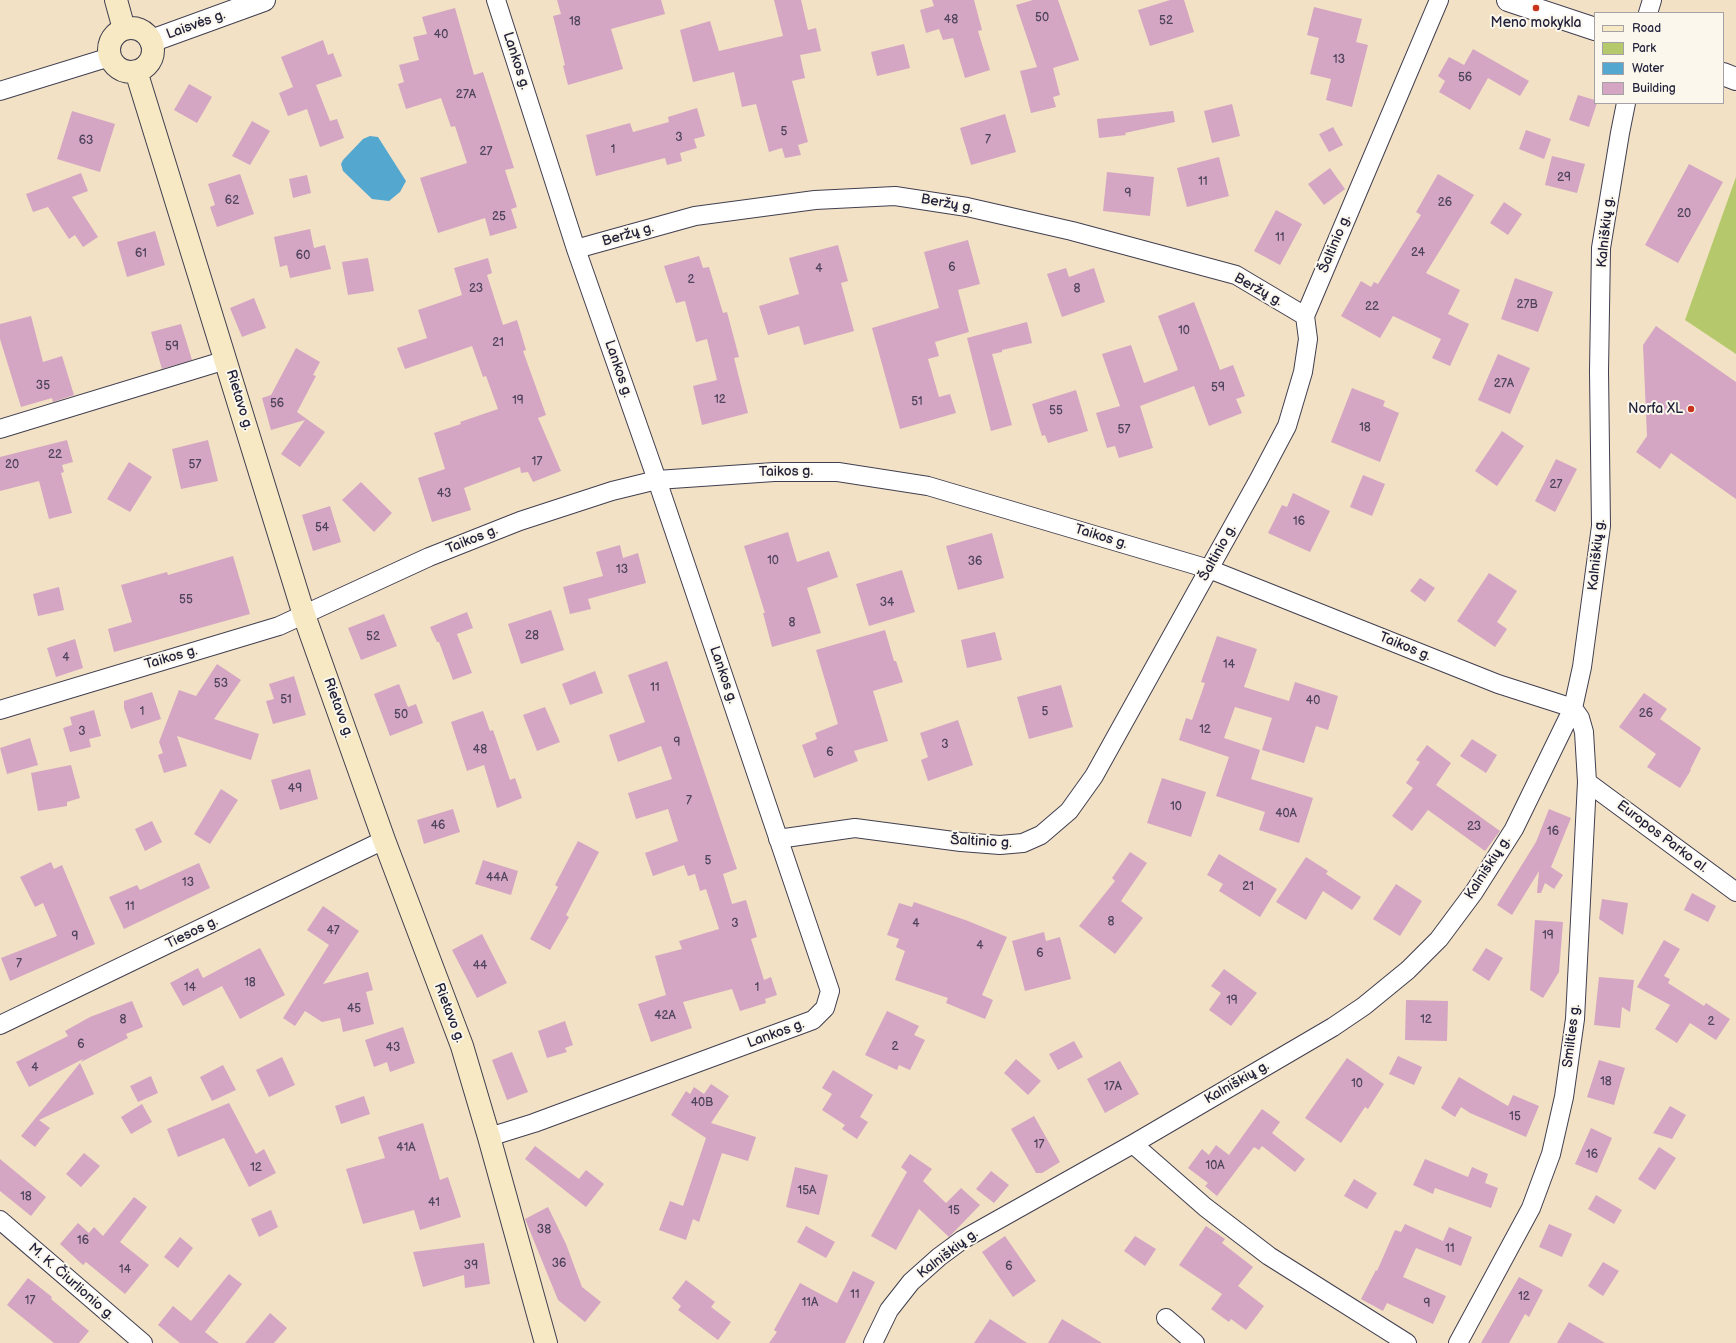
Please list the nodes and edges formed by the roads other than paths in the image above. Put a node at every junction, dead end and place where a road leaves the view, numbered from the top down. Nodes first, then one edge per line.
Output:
1 (116, 0) edge
2 (264, 0) edge
3 (496, 0) edge
4 (1439, 0) edge
5 (1508, 0) edge
6 (1652, 0) edge
7 (1648, 12) edge
8 (124, 29) junction
9 (1594, 29) edge
10 (151, 41) junction
11 (110, 56) junction
12 (136, 71) junction
13 (1724, 74) edge
14 (1736, 79) edge
15 (0, 91) edge
16 (1626, 104) edge
17 (576, 250) junction
18 (1305, 316) junction
19 (226, 360) junction
20 (0, 429) edge
21 (657, 480) junction
22 (1209, 570) junction
23 (304, 615) junction
24 (1573, 708) junction
25 (0, 710) edge
26 (1587, 782) junction
27 (778, 839) junction
28 (384, 840) junction
29 (1736, 892) edge
30 (0, 1025) edge
31 (489, 1137) junction
32 (1133, 1144) junction
33 (0, 1220) edge
34 (1166, 1318) dead end
35 (143, 1343) edge
36 (546, 1343) edge
37 (873, 1343) edge
38 (1195, 1343) edge
39 (1407, 1343) edge
40 (1458, 1343) edge

1 - 8 main road
2 - 10 street, Laisvės g.
3 - 17 street, Lankos g.
4 - 18 street, Šaltinio g.
5 - 9 street
6 - 7 street
8 - 10 main road
8 - 11 main road
10 - 12 main road
11 - 12 main road
11 - 15 street
12 - 19 main road, Rietavo g.
13 - 14 street
16 - 24 street, Kalniškių g.
17 - 18 street, Beržų g.
17 - 21 street, Lankos g.
18 - 22 street, Šaltinio g.
19 - 20 street
19 - 23 main road, Rietavo g.
21 - 22 street, Taikos g.
21 - 23 street, Taikos g.
21 - 27 street, Lankos g.
22 - 24 street, Taikos g.
22 - 27 street, Šaltinio g.
23 - 25 street, Taikos g.
23 - 28 main road, Rietavo g.
24 - 26 street, Smilties g.
24 - 32 street, Kalniškių g.
26 - 29 street, Europos Parko al.
26 - 40 street, Smilties g.
27 - 31 street, Lankos g.
28 - 30 street, Tiesos g.
28 - 31 main road, Rietavo g.
31 - 36 main road, Rietavo g.
32 - 37 street, Kalniškių g.
32 - 39 street
33 - 35 street, M. K. Čiurlionio g.
34 - 38 street

